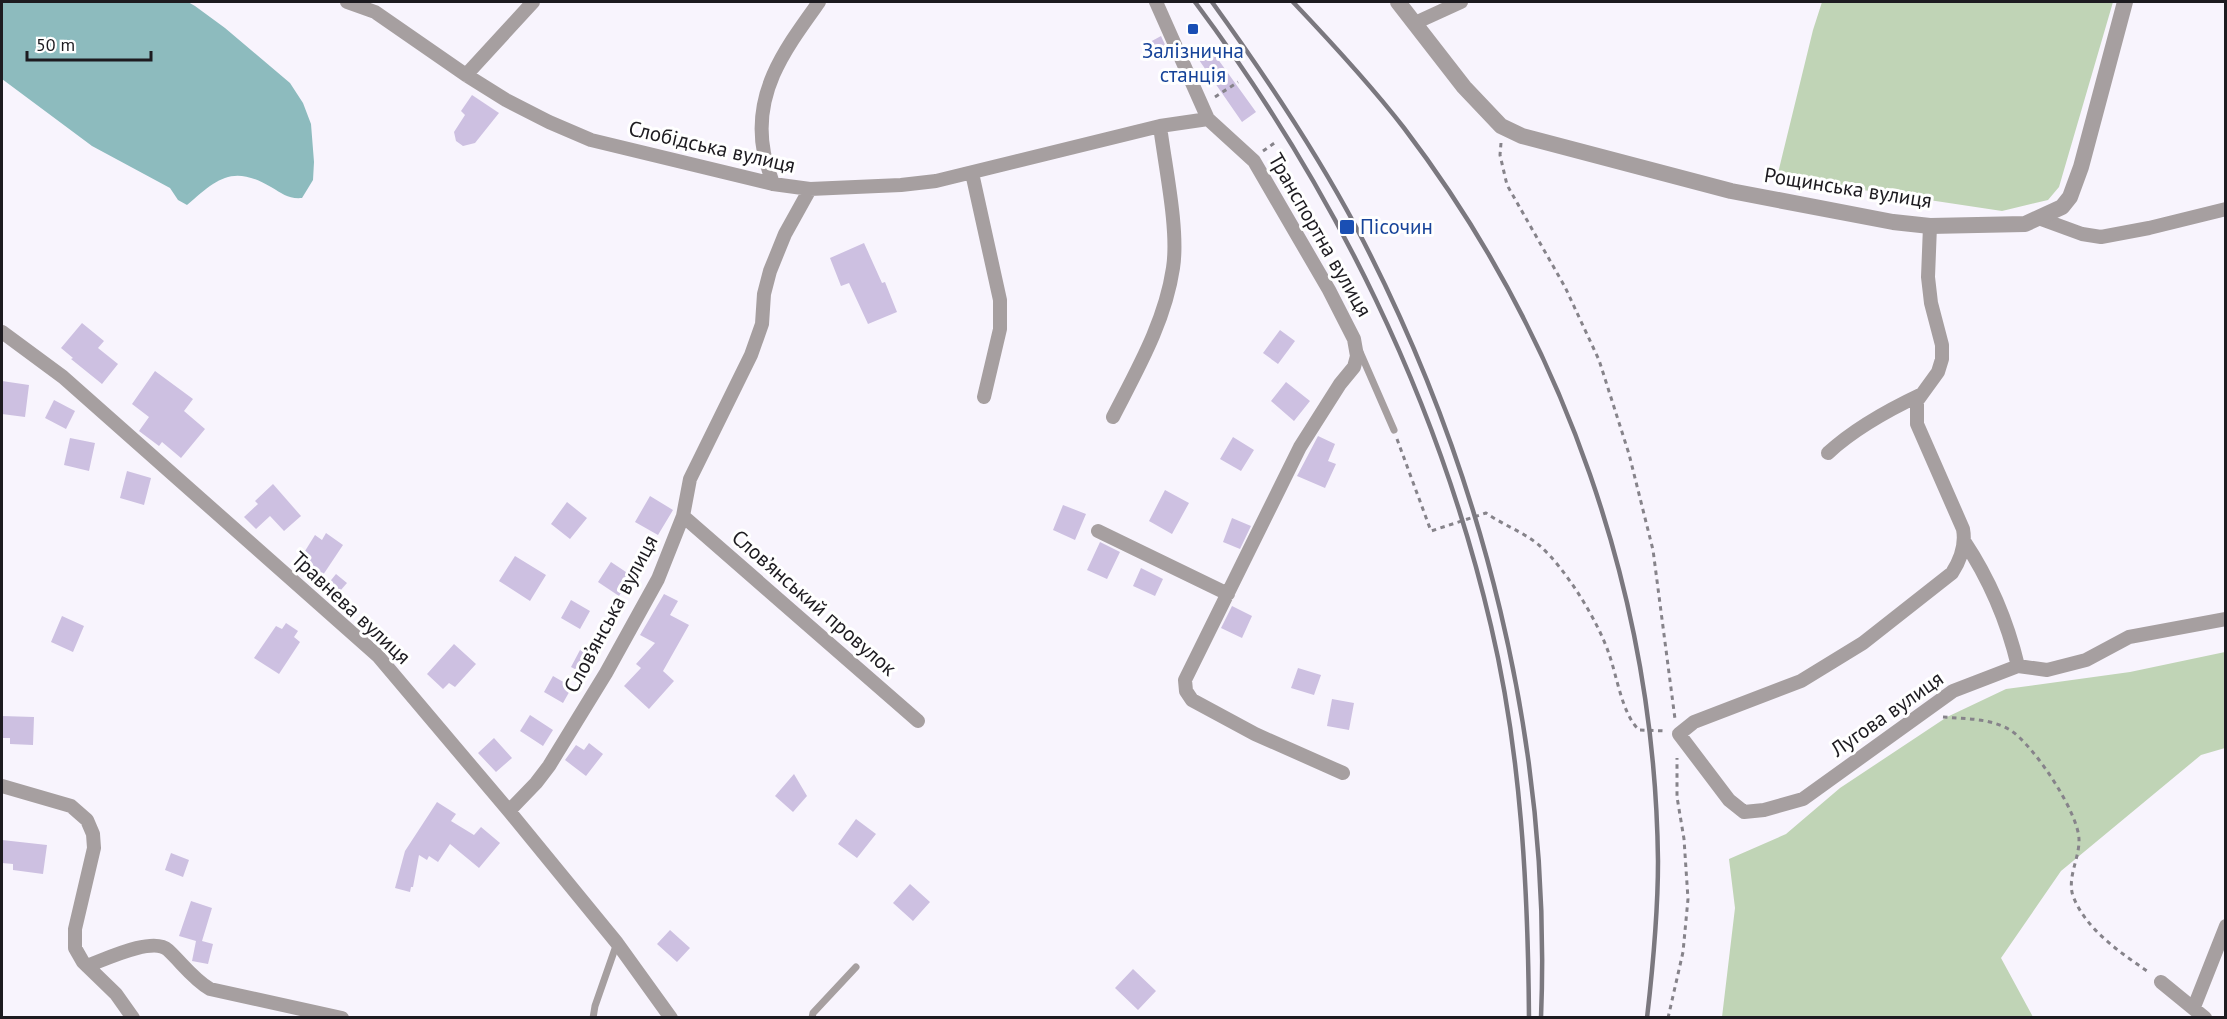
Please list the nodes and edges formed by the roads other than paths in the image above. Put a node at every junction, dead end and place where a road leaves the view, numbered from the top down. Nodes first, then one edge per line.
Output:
1 (347, 2) edge
2 (533, 2) edge
3 (819, 2) edge
4 (1156, 2) edge
5 (1398, 2) edge
6 (1461, 2) edge
7 (2126, 2) edge
8 (380, 7) edge
9 (1415, 23) junction
10 (466, 75) junction
11 (1205, 113) junction
12 (1160, 126) junction
13 (972, 173) junction
14 (773, 184) junction
15 (810, 189) junction
16 (2226, 210) edge
17 (2041, 219) junction
18 (1930, 226) junction
19 (2, 332) edge
20 (1354, 339) junction
21 (1922, 394) junction
22 (984, 397) dead end
23 (1113, 417) dead end
24 (1394, 430) road end
25 (1828, 453) dead end
26 (683, 516) junction
27 (1098, 531) dead end
28 (1964, 541) junction
29 (1227, 594) junction
30 (2226, 620) edge
31 (2018, 666) junction
32 (918, 722) dead end
33 (1343, 773) dead end
34 (2, 786) edge
35 (509, 811) junction
36 (2226, 926) edge
37 (617, 943) junction
38 (87, 966) junction
39 (856, 967) dead end
40 (2161, 982) road end
41 (2194, 1007) junction
42 (133, 1017) edge
43 (342, 1017) edge
44 (593, 1017) edge
45 (671, 1017) edge
46 (812, 1017) edge
47 (2205, 1017) edge

1 - 8 street, Слобідська вулиця
2 - 10 street
3 - 14 street
4 - 11 street, Транспортна вулиця
5 - 9 street
6 - 9 street
7 - 17 street
8 - 10 street, Слобідська вулиця
9 - 18 street, Рощинська вулиця
10 - 14 street, Слобідська вулиця
11 - 12 street, Слобідська вулиця
11 - 20 street, Транспортна вулиця
12 - 13 street, Слобідська вулиця
12 - 23 street
13 - 15 street, Слобідська вулиця
13 - 22 street
14 - 15 street, Слобідська вулиця
15 - 26 street, Слов’янська вулиця
16 - 17 street
17 - 18 street, Рощинська вулиця
18 - 21 street
19 - 35 street, Травнева вулиця
20 - 24 lane
20 - 29 street
21 - 25 street
21 - 28 street
26 - 32 street, Слов’янський провулок
26 - 35 street, Слов’янська вулиця
27 - 29 street
28 - 31 street
28 - 31 street, Лугова вулиця
29 - 33 street
30 - 31 street, Лугова вулиця
34 - 38 street
35 - 37 street, Травнева вулиця
36 - 41 street
37 - 44 lane
37 - 45 street, Травнева вулиця
38 - 42 street
38 - 43 street
39 - 46 lane
40 - 41 street
41 - 47 street

